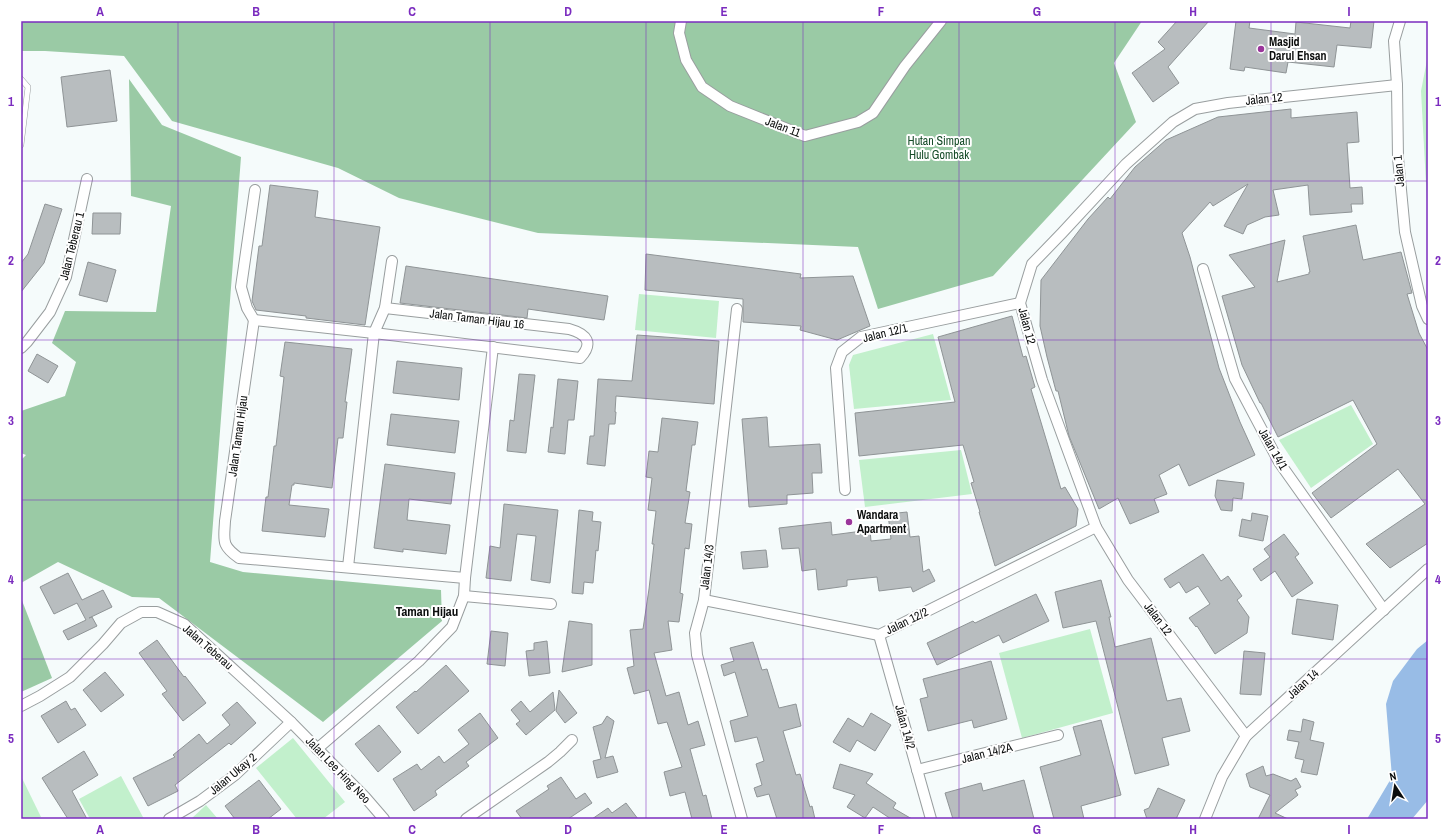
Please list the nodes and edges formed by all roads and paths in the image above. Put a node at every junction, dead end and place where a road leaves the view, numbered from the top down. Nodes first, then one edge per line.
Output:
1 (681, 21) edge
2 (941, 21) edge
3 (1400, 21) edge
4 (21, 79) edge
5 (1397, 85) junction
6 (21, 145) edge
7 (87, 179) dead end
8 (255, 190) dead end
9 (392, 261) dead end
10 (1203, 269) dead end
11 (1020, 303) junction
12 (385, 308) junction
13 (737, 309) dead end
14 (1428, 319) edge
15 (254, 320) junction
16 (374, 333) junction
17 (494, 347) junction
18 (21, 348) edge
19 (845, 490) dead end
20 (1096, 528) junction
21 (348, 567) junction
22 (1428, 569) edge
23 (465, 578) junction
24 (464, 596) junction
25 (704, 600) junction
26 (551, 604) dead end
27 (1384, 610) junction
28 (878, 635) junction
29 (21, 706) edge
30 (291, 722) junction
31 (1058, 735) dead end
32 (1246, 736) junction
33 (572, 740) dead end
34 (317, 749) junction
35 (917, 770) junction
36 (169, 819) edge
37 (384, 819) edge
38 (466, 819) edge
39 (742, 819) edge
40 (931, 819) edge
41 (1205, 819) edge

1 - 2 street, Jalan 11
3 - 5 street, Jalan 1
4 - 6 lane
5 - 11 street, Jalan 12
5 - 14 street, Jalan 1
7 - 18 street, Jalan Teberau 1
8 - 15 street
9 - 12 street
10 - 27 street, Jalan 14/1
11 - 19 street, Jalan 12/1
11 - 20 street, Jalan 12
12 - 16 street
12 - 17 street, Jalan Taman Hijau 16
13 - 25 street, Jalan 14/3
15 - 16 street
15 - 21 street, Jalan Taman Hijau
16 - 17 street
16 - 21 street
17 - 23 street
20 - 28 street, Jalan 12/2
20 - 32 street, Jalan 12
21 - 23 street, Jalan Taman Hijau
22 - 27 street, Jalan 14
23 - 24 street
24 - 26 street
24 - 34 street
25 - 28 street, Jalan 12/2
25 - 39 street, Jalan 14/3
27 - 32 street, Jalan 14
28 - 35 street, Jalan 14/2
29 - 30 street, Jalan Teberau
30 - 34 street, Jalan Lee Hing Neo
30 - 36 street, Jalan Ukay 2
31 - 35 street, Jalan 14/2A
32 - 41 street, Jalan 14
33 - 38 street
34 - 37 street, Jalan Lee Hing Neo
35 - 40 street, Jalan 14/2

